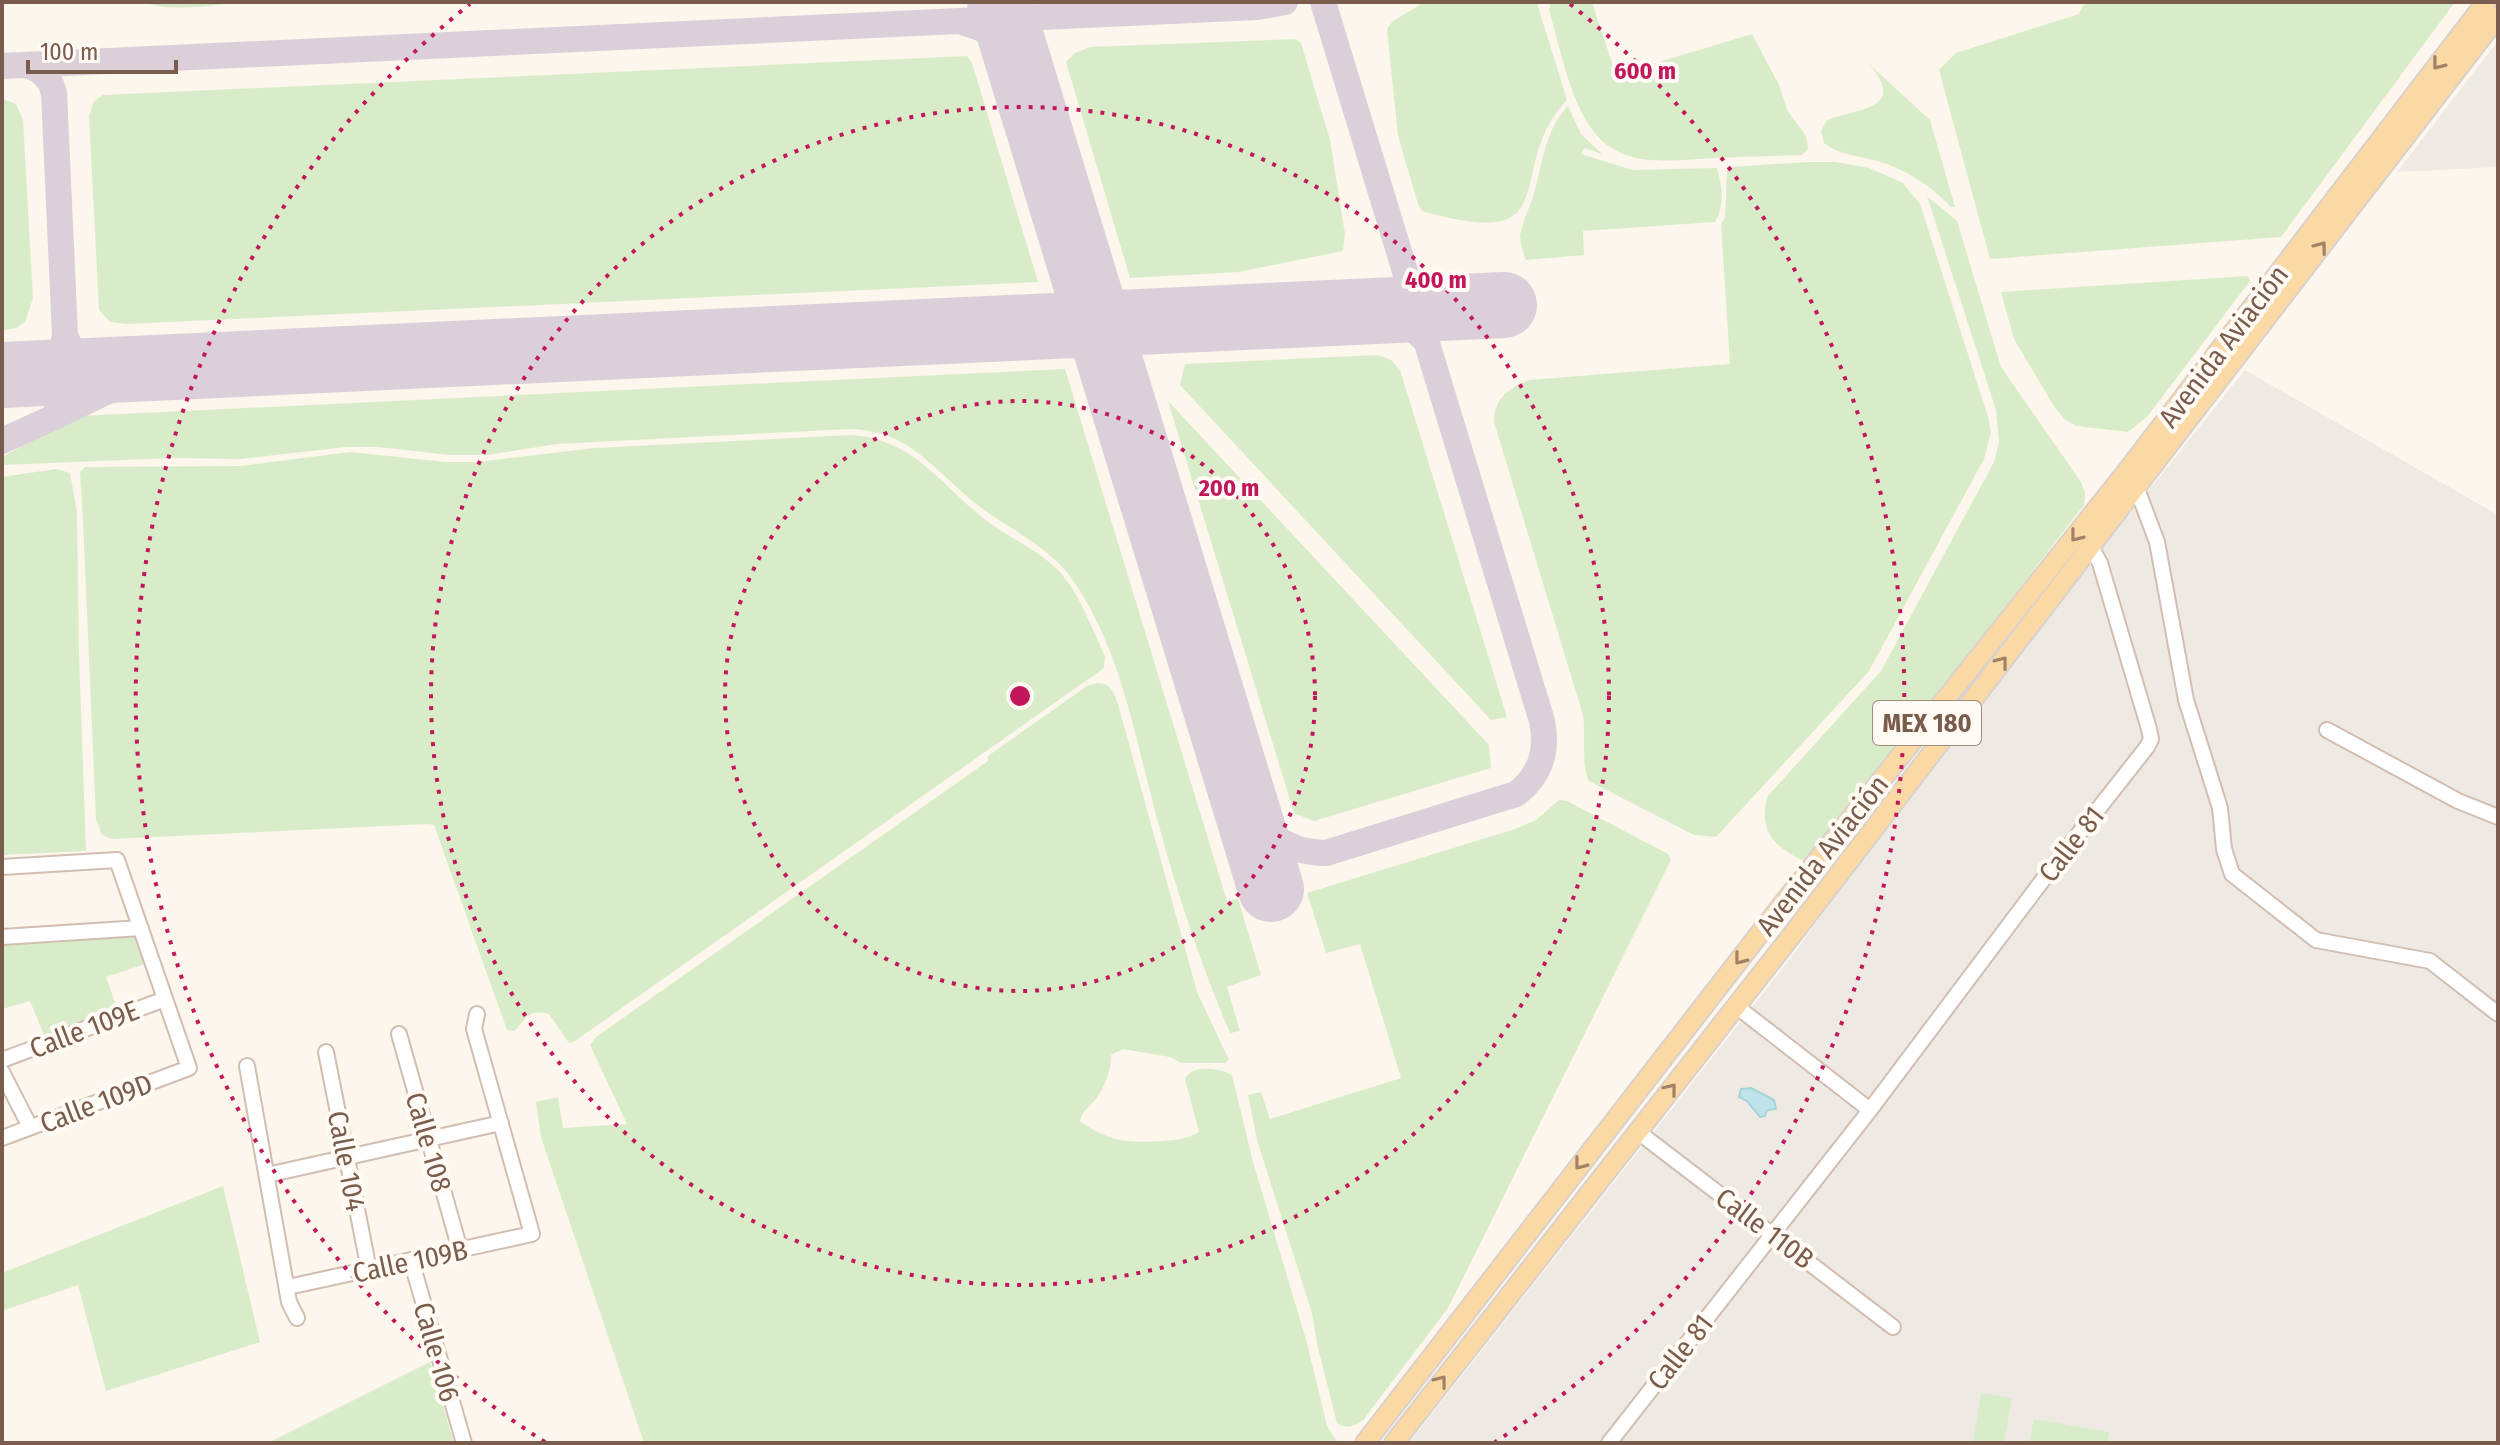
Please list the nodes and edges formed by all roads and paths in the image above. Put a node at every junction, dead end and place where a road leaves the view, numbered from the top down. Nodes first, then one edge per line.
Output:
1 (2486, 2) edge
2 (2498, 16) edge
3 (2127, 471) junction
4 (2138, 487) junction
5 (2113, 504) junction
6 (2091, 547) junction
7 (2161, 571) junction
8 (2327, 730) dead end
9 (2498, 817) edge
10 (2, 867) edge
11 (141, 928) junction
12 (2, 937) edge
13 (165, 999) junction
14 (1736, 1006) junction
15 (477, 1014) dead end
16 (2498, 1014) edge
17 (399, 1034) dead end
18 (326, 1052) dead end
19 (2, 1060) edge
20 (247, 1066) dead end
21 (2, 1072) edge
22 (1870, 1110) junction
23 (501, 1123) junction
24 (30, 1127) junction
25 (1637, 1131) junction
26 (2, 1138) edge
27 (428, 1139) junction
28 (347, 1157) junction
29 (267, 1175) junction
30 (1772, 1233) junction
31 (460, 1250) junction
32 (411, 1260) junction
33 (369, 1270) junction
34 (288, 1287) junction
35 (297, 1318) dead end
36 (1893, 1327) dead end
37 (464, 1443) edge
38 (1365, 1443) edge
39 (1394, 1443) edge
40 (1609, 1443) edge

1 -> 3 main road, Avenida Aviación / MEX 180
4 -> 2 main road, Avenida Aviación / MEX 180
3 - 4 street
3 - 5 main road, Avenida Aviación / MEX 180
4 - 5 main road, Avenida Aviación / MEX 180
4 - 7 street
5 - 6 main road, Avenida Aviación / MEX 180
5 - 7 street
5 -> 38 main road, Avenida Aviación / MEX 180
14 -> 6 main road, Avenida Aviación / MEX 180
6 - 22 street, Calle 81
7 - 16 street
8 - 9 street
10 - 11 street
11 - 12 street
11 - 13 street
13 - 19 street, Calle 109E
13 - 24 street, Calle 109D
14 - 22 street
25 -> 14 main road, Avenida Aviación / MEX 180
15 - 23 street
17 - 27 street, Calle 108
18 - 28 street, Calle 104
20 - 29 street
21 - 24 street
22 - 30 street, Calle 81
23 - 27 street
23 - 31 street, Calle 109B
24 - 26 street, Calle 109D
25 - 30 street, Calle 110B
39 -> 25 main road, Avenida Aviación / MEX 180
27 - 28 street
27 - 31 street, Calle 108
28 - 29 street
28 - 33 street, Calle 104
29 - 34 street
30 - 36 street, Calle 110B
30 - 40 street, Calle 81
31 - 32 street, Calle 109B
32 - 33 street, Calle 109B
32 - 37 street, Calle 106
33 - 34 street, Calle 109B
34 - 35 street

